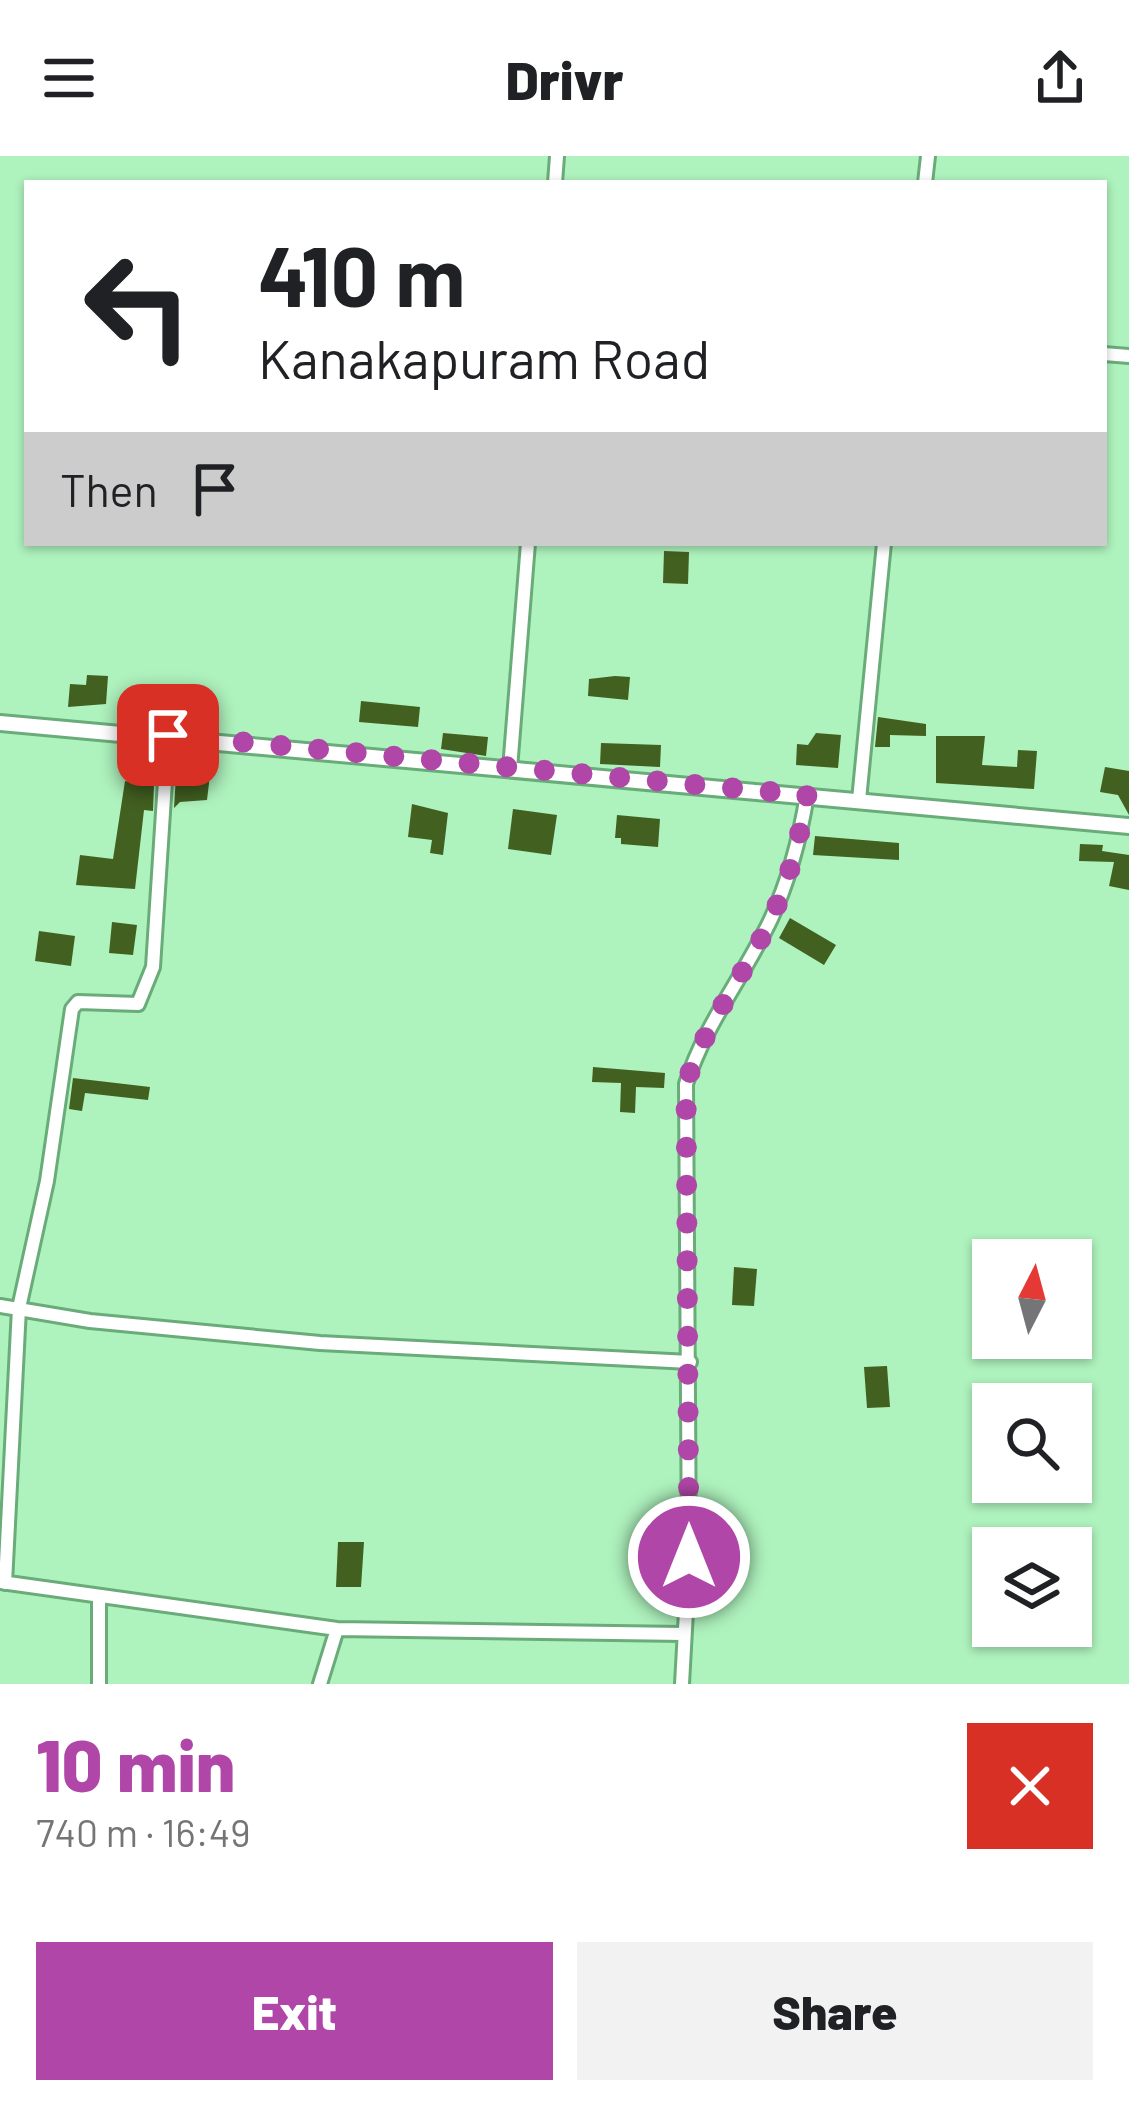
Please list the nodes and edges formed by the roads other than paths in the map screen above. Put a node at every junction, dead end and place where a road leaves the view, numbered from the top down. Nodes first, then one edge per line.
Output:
1 (528, 546) edge
2 (884, 546) edge
3 (0, 723) edge
4 (168, 735) junction
5 (510, 769) junction
6 (807, 795) junction
7 (859, 800) junction
8 (1129, 826) edge
9 (0, 1306) edge
10 (19, 1308) junction
11 (690, 1362) junction
12 (2, 1582) edge
13 (99, 1596) junction
14 (338, 1629) junction
15 (684, 1634) junction
16 (99, 1684) edge
17 (320, 1684) edge
18 (682, 1684) edge

1 - 5 street
2 - 7 street
3 - 4 street
4 - 5 street
4 - 10 street
5 - 6 street
6 - 7 street
6 - 11 street
7 - 8 street
9 - 10 street
10 - 11 street
10 - 12 street
11 - 15 street
12 - 13 street
13 - 14 street
13 - 16 street
14 - 15 street
14 - 17 street
15 - 18 street

